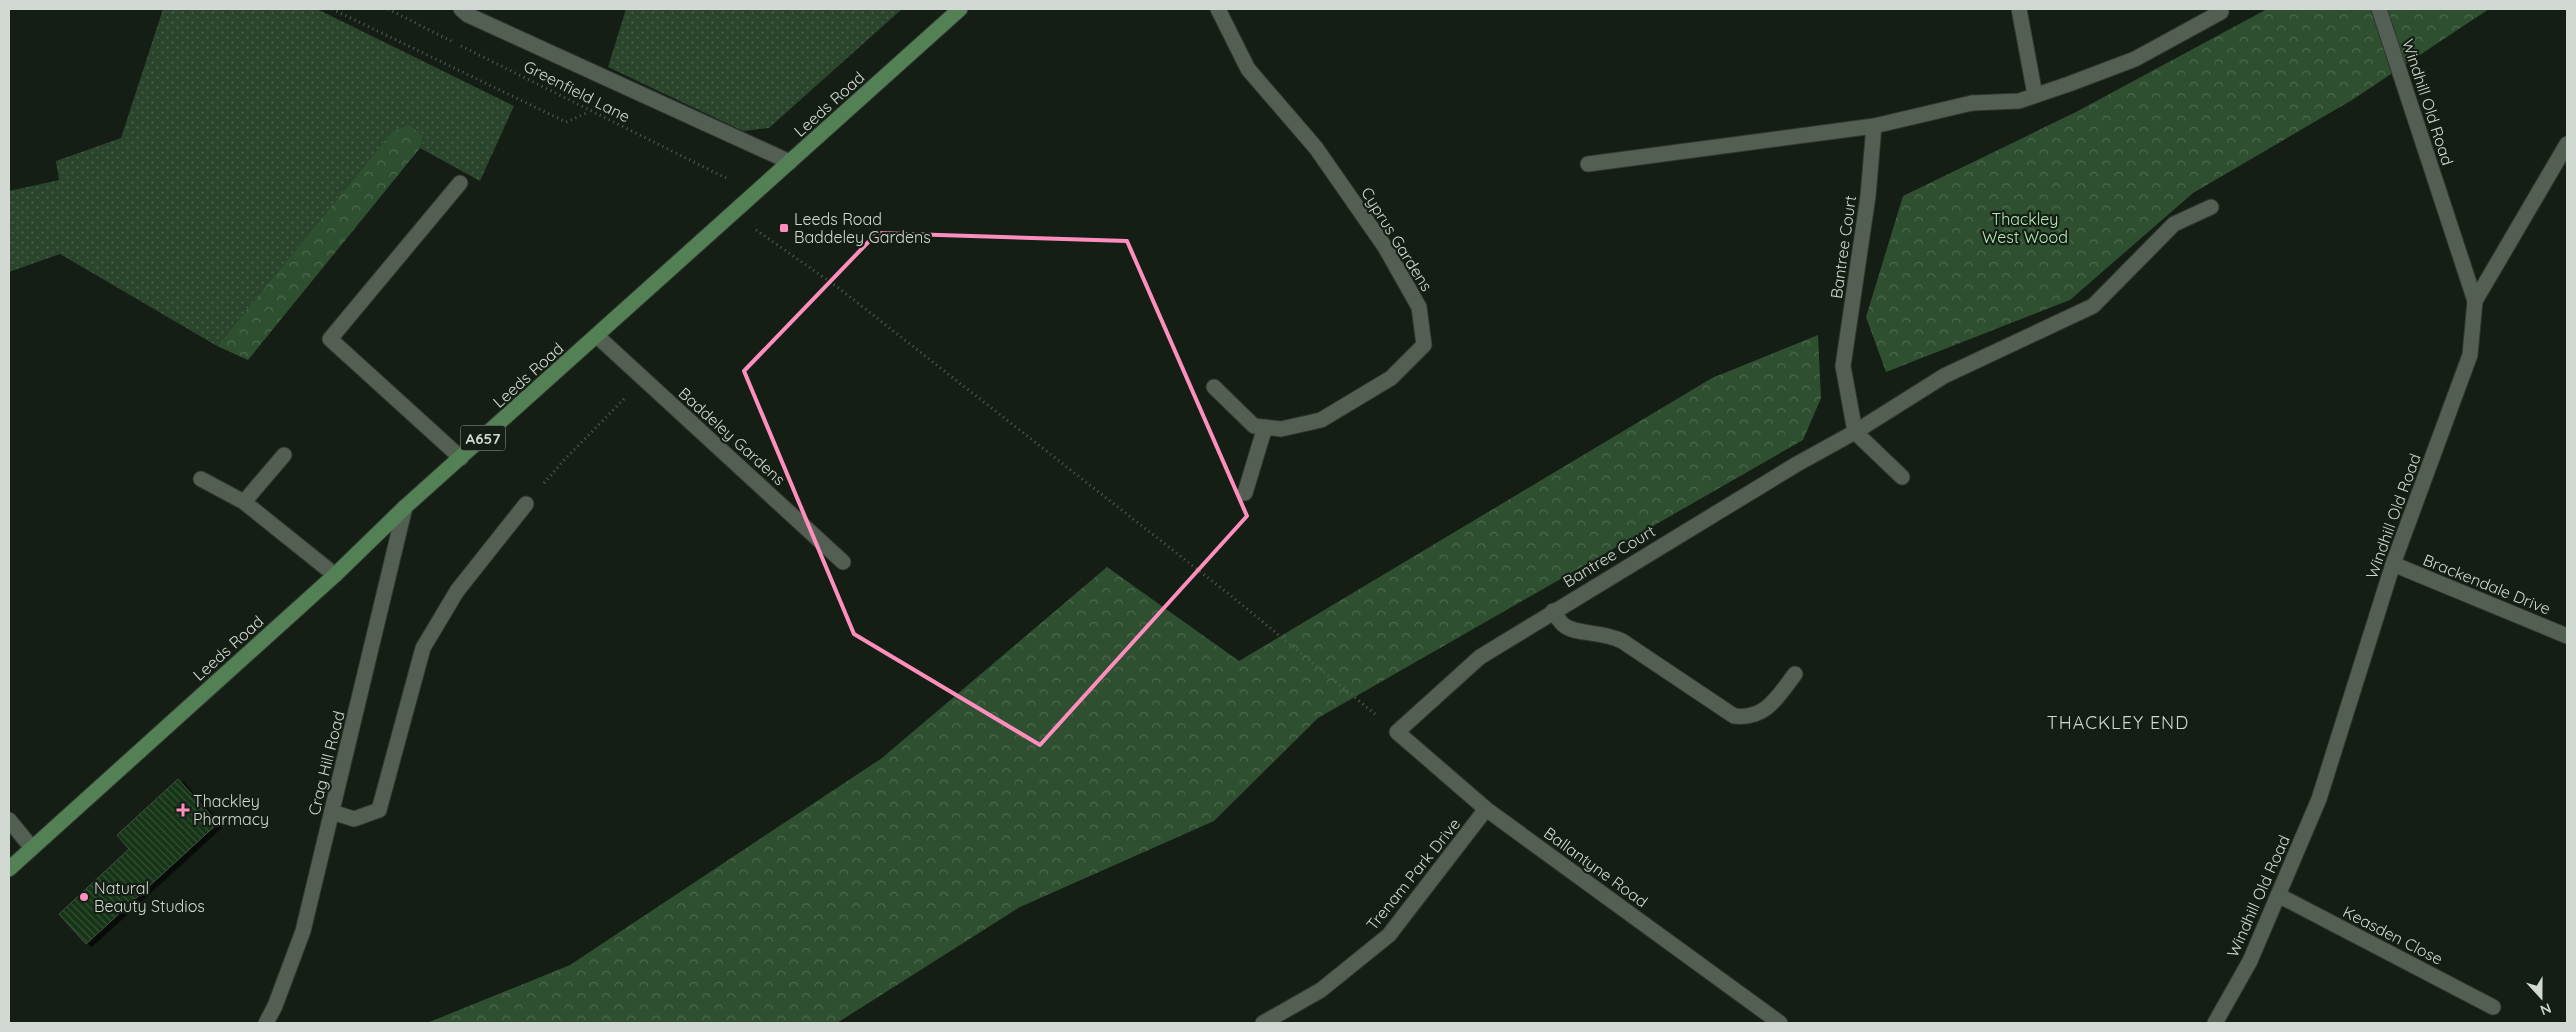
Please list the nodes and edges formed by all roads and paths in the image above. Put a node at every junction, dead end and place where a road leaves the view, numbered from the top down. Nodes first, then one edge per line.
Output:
1 (332, 9) edge
2 (388, 9) edge
3 (461, 9) edge
4 (960, 9) edge
5 (1218, 9) edge
6 (2019, 9) edge
7 (2379, 9) edge
8 (2221, 12) dead end
9 (2035, 95) junction
10 (590, 111) junction
11 (1874, 126) junction
12 (2567, 144) edge
13 (790, 162) junction
14 (1588, 164) dead end
15 (460, 183) dead end
16 (756, 193) junction
17 (2211, 207) dead end
18 (733, 214) junction
19 (2475, 301) junction
20 (597, 336) junction
21 (644, 380) junction
22 (1214, 387) dead end
23 (1265, 427) junction
24 (1855, 432) junction
25 (284, 455) dead end
26 (462, 458) junction
27 (1902, 477) dead end
28 (201, 479) dead end
29 (1245, 493) dead end
30 (244, 502) junction
31 (526, 504) joint
32 (405, 506) junction
33 (843, 562) dead end
34 (2393, 564) junction
35 (335, 575) junction
36 (1553, 611) junction
37 (2567, 636) edge
38 (1795, 674) dead end
39 (1397, 732) junction
40 (1486, 809) junction
41 (332, 812) junction
42 (9, 820) edge
43 (32, 848) junction
44 (9, 870) edge
45 (2278, 895) junction
46 (2492, 1006) dead end
47 (266, 1023) edge
48 (1263, 1023) edge
49 (1780, 1023) edge
50 (2215, 1023) edge

1 - 10 path
2 - 10 path, Greenfield Lane
3 - 13 street
4 - 13 main road, Leeds Road / A657
5 - 23 street, Cyprus Gardens
6 - 9 street
7 - 19 street, Windhill Old Road
8 - 9 street
9 - 11 street
10 - 16 path, Greenfield Lane
11 - 14 street
11 - 24 street, Bantree Court
12 - 19 street
13 - 16 main road, Leeds Road / A657
15 - 26 street
16 - 18 main road, Leeds Road / A657
17 - 24 street
18 - 20 main road, Leeds Road / A657
18 - 39 path
19 - 34 street, Windhill Old Road
20 - 21 street, Baddeley Gardens
20 - 26 main road, Leeds Road / A657
21 - 31 path
21 - 33 street, Baddeley Gardens
22 - 23 street, Cyprus Gardens
23 - 29 street
24 - 27 street
24 - 36 street, Bantree Court
25 - 30 street
26 - 32 main road, Leeds Road / A657
28 - 30 street
30 - 35 street
31 - 41 street
32 - 35 main road, Leeds Road / A657
32 - 41 street, Crag Hill Road
34 - 37 street, Brackendale Drive
34 - 45 street, Windhill Old Road
35 - 43 main road, Leeds Road / A657
36 - 38 street
36 - 39 street, Bantree Court
39 - 40 street, Ballantyne Road
40 - 48 street, Trenam Park Drive
40 - 49 street, Ballantyne Road
41 - 47 street, Crag Hill Road
42 - 43 street
43 - 44 main road, Leeds Road / A657
45 - 46 street, Keasden Close
45 - 50 street, Windhill Old Road

